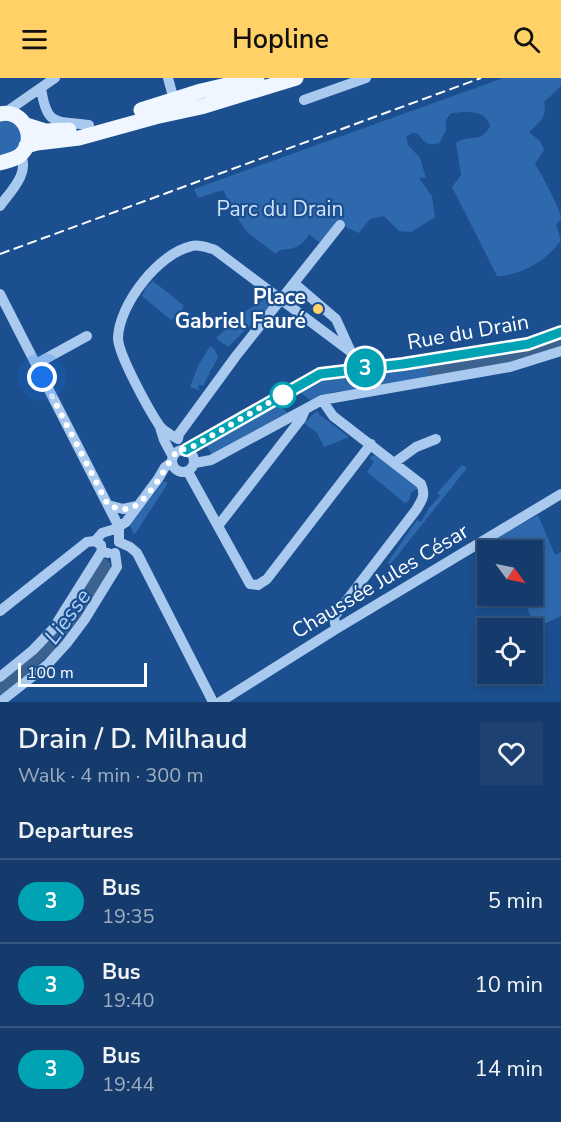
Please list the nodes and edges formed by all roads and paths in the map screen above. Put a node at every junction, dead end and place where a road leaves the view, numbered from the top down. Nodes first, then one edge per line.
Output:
1 (55, 78) edge
2 (168, 78) edge
3 (257, 78) edge
4 (296, 78) edge
5 (366, 78) edge
6 (42, 88) junction
7 (207, 98) junction
8 (23, 100) junction
9 (174, 100) junction
10 (304, 100) dead end
11 (3, 113) edge
12 (24, 122) junction
13 (89, 125) junction
14 (23, 156) junction
15 (0, 163) edge
16 (0, 206) edge
17 (340, 225) dead end
18 (295, 284) junction
19 (0, 294) edge
20 (282, 301) junction
21 (561, 332) edge
22 (87, 336) dead end
23 (531, 343) junction
24 (561, 351) edge
25 (351, 352) junction
26 (536, 358) junction
27 (36, 364) junction
28 (358, 369) junction
29 (362, 393) junction
30 (322, 400) junction
31 (305, 410) junction
32 (160, 427) junction
33 (436, 439) dead end
34 (371, 444) junction
35 (178, 451) junction
36 (394, 463) junction
37 (188, 469) junction
38 (158, 480) junction
39 (561, 494) edge
40 (108, 505) junction
41 (137, 506) junction
42 (218, 526) junction
43 (119, 527) junction
44 (95, 541) junction
45 (117, 548) junction
46 (102, 551) junction
47 (0, 611) edge
48 (336, 629) junction
49 (0, 677) edge
50 (0, 702) edge
51 (213, 702) edge
52 (220, 702) edge

1 - 6 street
2 - 9 street
3 - 7 main road
4 - 7 main road
5 - 10 street
6 - 8 street
6 - 13 street
7 - 9 main road
7 - 14 main road
8 - 11 street
8 - 12 street
9 - 13 main road
11 - 12 main road
12 - 13 main road
12 - 14 main road
14 - 15 main road
14 - 16 street
17 - 18 street
18 - 20 street
18 - 25 street
19 - 27 street
20 - 25 street
20 - 32 street
20 - 35 street
21 - 23 street, Rue du Drain
22 - 27 street
23 - 26 street
23 - 28 street, Rue du Drain
24 - 26 street, Rue du Drain
25 - 28 street
26 - 29 street, Rue du Drain
27 - 40 street
28 - 29 street
28 - 35 street, Rue du Drain
29 - 30 street, Rue du Drain
30 - 31 street, Rue du Drain
30 - 34 street
31 - 37 street, Rue du Drain
31 - 42 street
32 - 35 street
32 - 35 street
33 - 36 street
34 - 36 street
34 - 42 street
35 - 37 street
35 - 37 street
35 - 38 street, Rue du Drain
36 - 48 street
37 - 38 street, Rue du Drain
37 - 42 street
38 - 41 street, Rue du Drain
39 - 48 street, Chaussée Jules César
40 - 41 street
40 - 43 street
41 - 43 street, Rue du Drain
43 - 44 street, Rue du Drain
43 - 45 street
44 - 46 street
44 - 47 street, Rue du Drain
45 - 46 street
45 - 50 street
45 - 51 street
46 - 49 street
48 - 52 street, Chaussée Jules César

